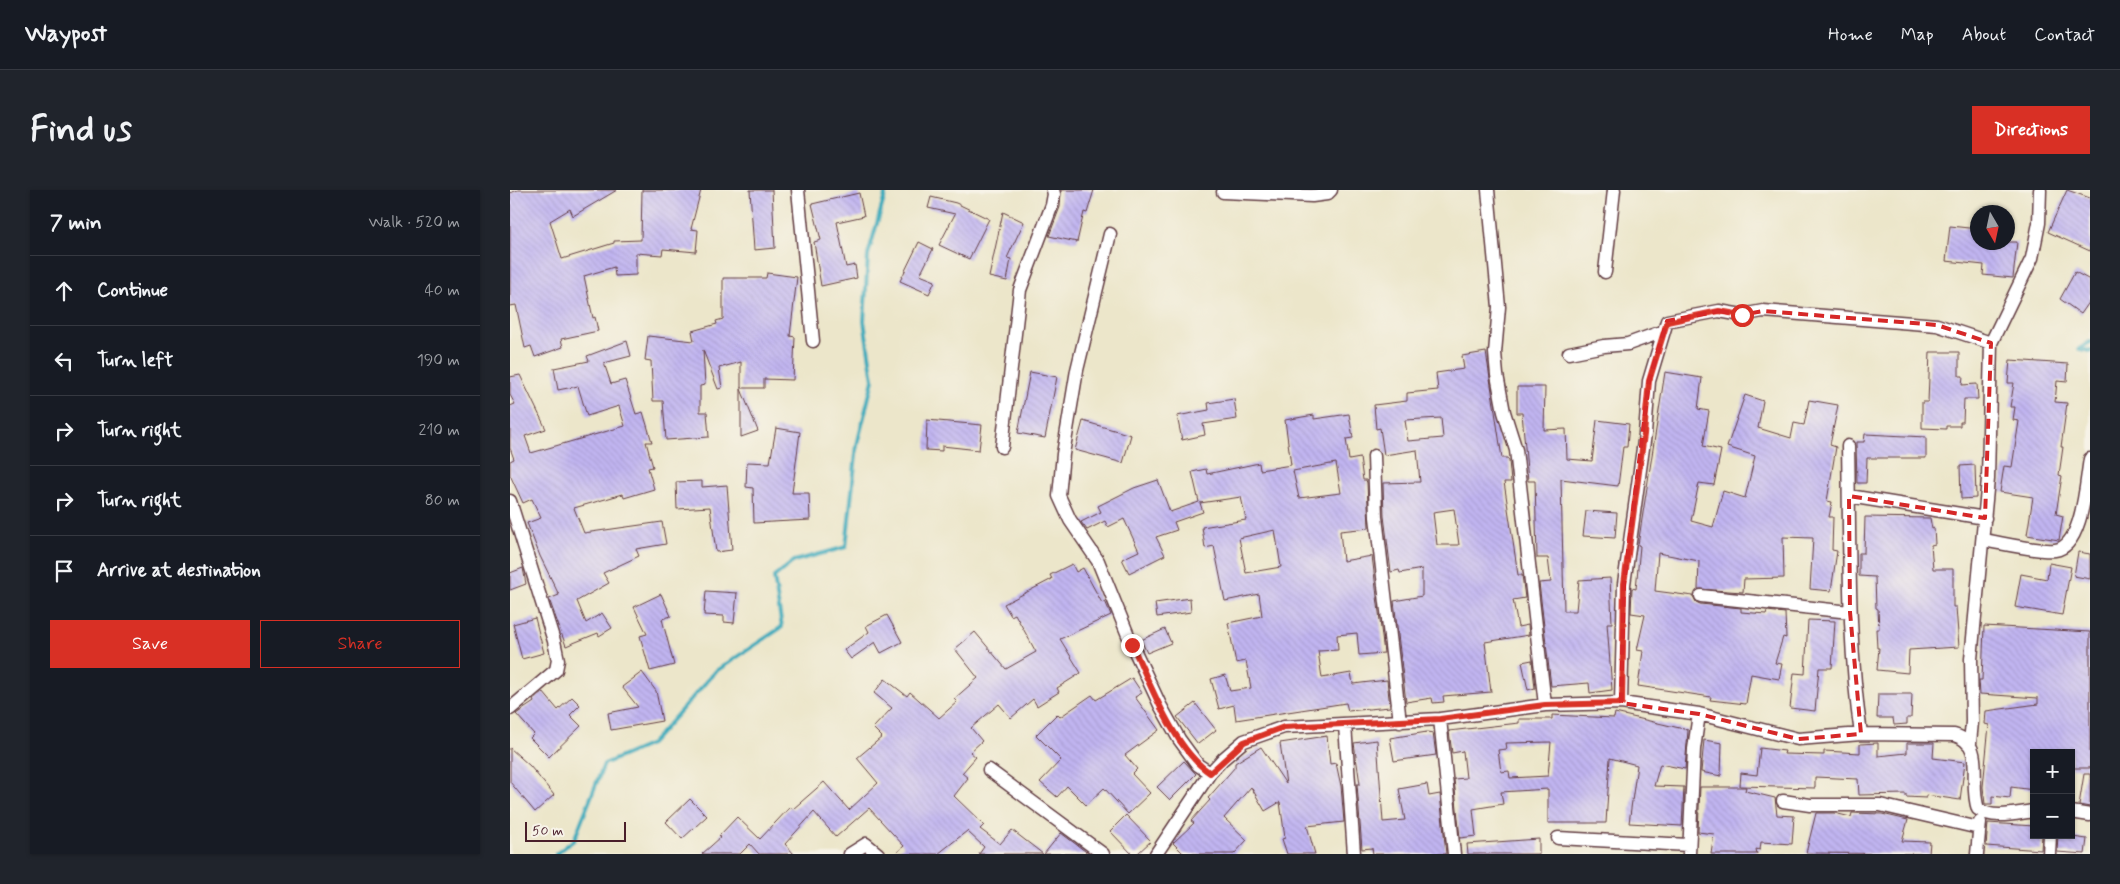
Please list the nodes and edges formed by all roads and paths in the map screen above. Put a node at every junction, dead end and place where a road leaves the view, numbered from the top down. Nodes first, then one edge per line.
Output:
1 (798, 190) edge
2 (1052, 190) edge
3 (1331, 190) edge
4 (1488, 190) edge
5 (1614, 190) edge
6 (2040, 190) edge
7 (1223, 192) dead end
8 (1110, 234) dead end
9 (1605, 272) dead end
10 (1664, 331) junction
11 (813, 341) dead end
12 (1991, 343) junction
13 (1569, 353) dead end
14 (1002, 446) dead end
15 (1848, 446) dead end
16 (1374, 456) dead end
17 (2090, 459) edge
18 (1849, 496) junction
19 (510, 501) edge
20 (1985, 518) junction
21 (1983, 540) junction
22 (1701, 596) dead end
23 (1850, 612) junction
24 (1622, 703) junction
25 (1545, 705) junction
26 (510, 709) edge
27 (1699, 714) junction
28 (1440, 719) junction
29 (1400, 722) junction
30 (1345, 725) junction
31 (1861, 734) junction
32 (1970, 743) junction
33 (990, 770) dead end
34 (1210, 773) junction
35 (1783, 802) dead end
36 (2030, 811) edge
37 (1982, 812) junction
38 (2075, 813) edge
39 (2090, 815) edge
40 (1979, 828) junction
41 (1558, 838) dead end
42 (2050, 839) edge
43 (1688, 850) edge
44 (850, 854) edge
45 (878, 854) edge
46 (1103, 854) edge
47 (1156, 854) edge
48 (1354, 854) edge
49 (1454, 854) edge
50 (1977, 854) edge
51 (2049, 854) edge

1 - 11 street
2 - 14 street
3 - 7 street
4 - 25 street
5 - 9 street
6 - 12 street
8 - 34 street
10 - 12 street
10 - 13 street
10 - 24 street
12 - 20 street
15 - 18 street
16 - 29 street
17 - 21 street
18 - 20 street
18 - 23 street
19 - 26 street
20 - 21 street
21 - 32 street
22 - 23 street
23 - 31 street
24 - 25 street
24 - 27 street
25 - 28 street
27 - 31 street
27 - 43 street
28 - 29 street
28 - 49 street
29 - 30 street
30 - 34 street
30 - 48 street
31 - 32 street
32 - 37 street
33 - 46 street
34 - 47 street
35 - 40 street
36 - 37 street
37 - 40 street
38 - 39 street
40 - 50 street
41 - 43 street
42 - 51 street
44 - 45 street

